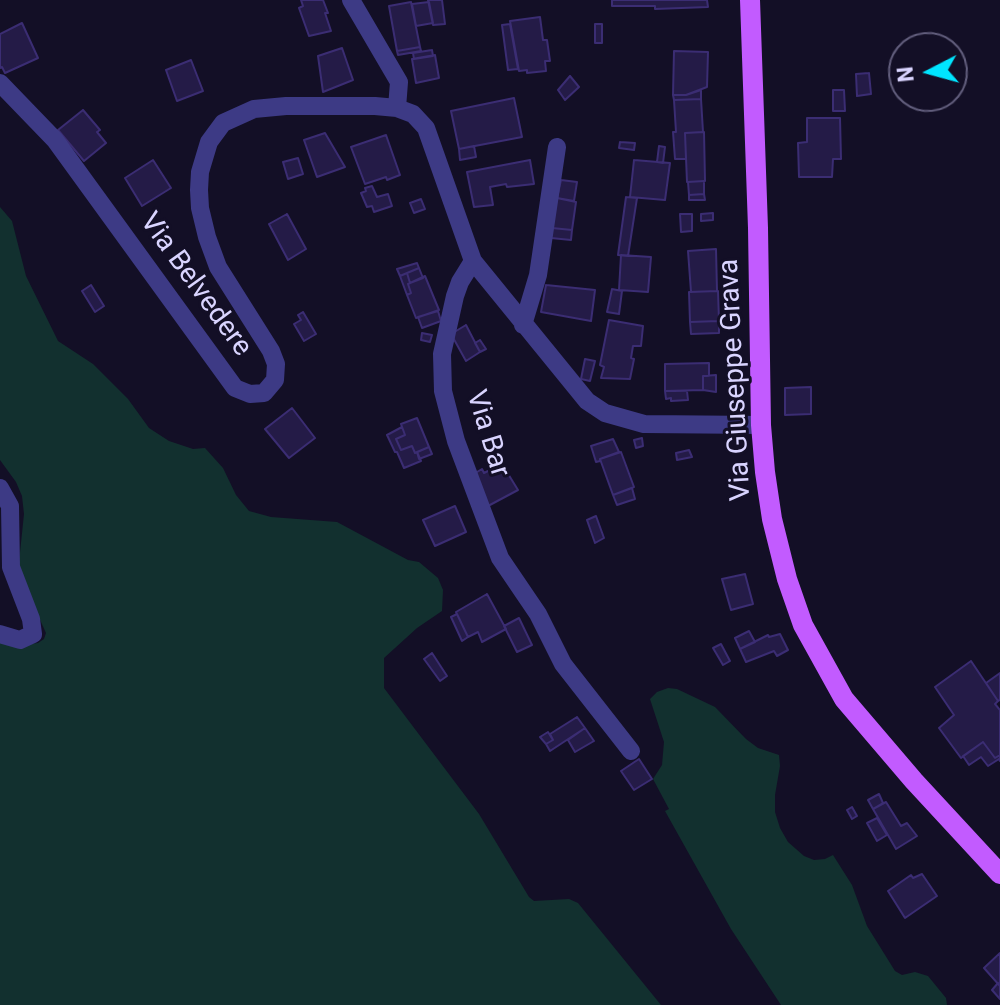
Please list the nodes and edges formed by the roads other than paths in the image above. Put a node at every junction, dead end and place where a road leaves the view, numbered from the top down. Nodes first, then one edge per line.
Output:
1 (351, 0) edge
2 (750, 0) edge
3 (0, 83) edge
4 (397, 108) junction
5 (557, 147) dead end
6 (473, 261) junction
7 (523, 325) junction
8 (761, 425) junction
9 (0, 488) edge
10 (0, 634) edge
11 (631, 751) dead end
12 (1000, 874) edge

1 - 4 street
2 - 8 main road, Via Giuseppe Grava
3 - 4 street, Via Belvedere
4 - 6 street
5 - 7 street
6 - 7 street
6 - 11 street, Via Bar
7 - 8 street
8 - 12 main road, Via Giuseppe Grava
9 - 10 street

